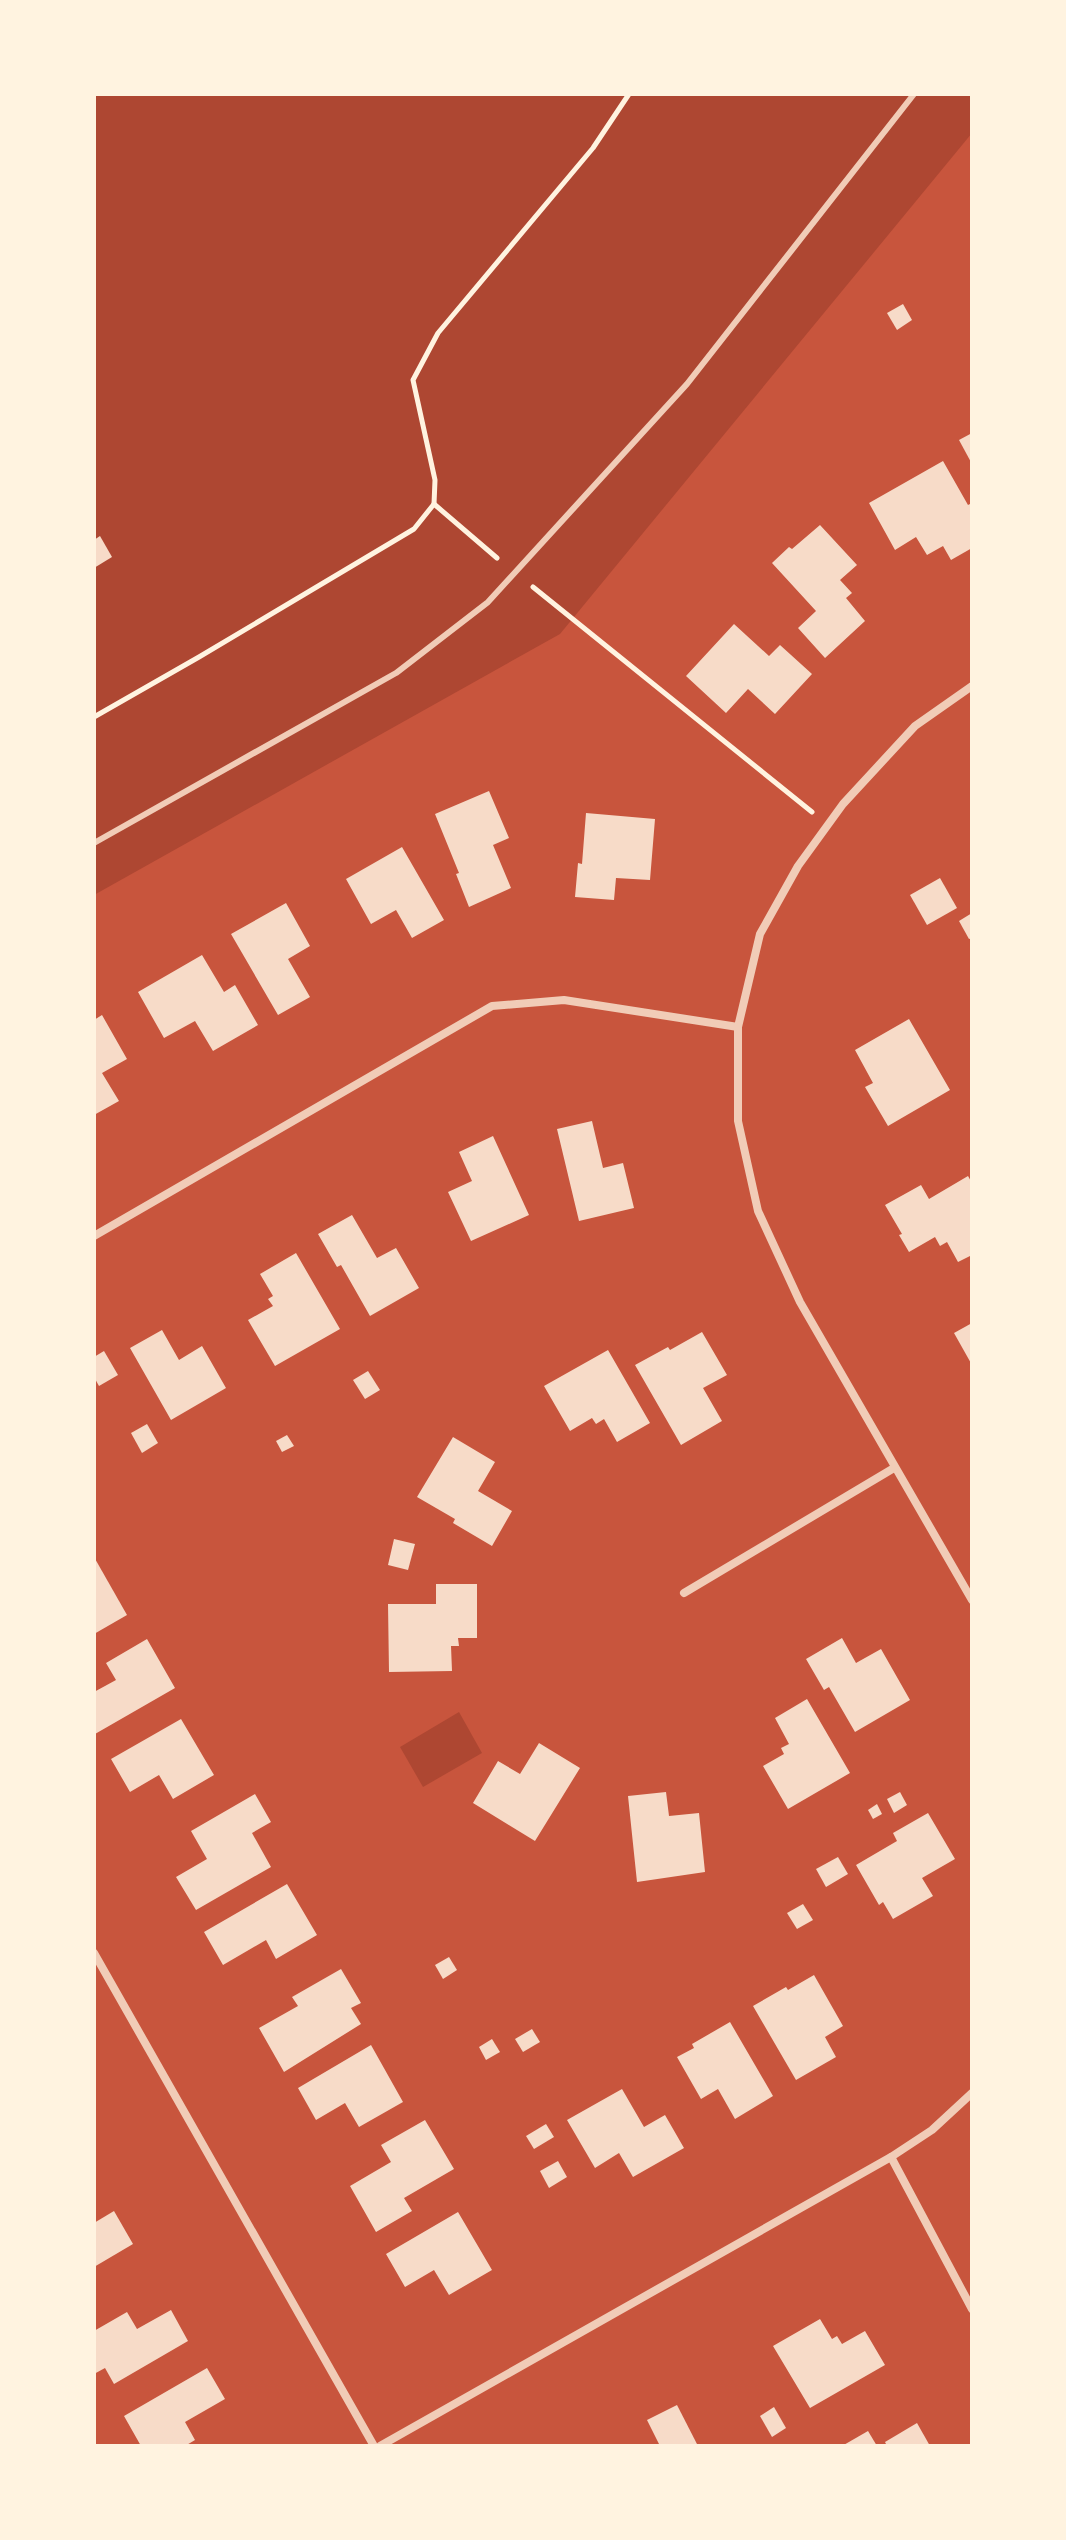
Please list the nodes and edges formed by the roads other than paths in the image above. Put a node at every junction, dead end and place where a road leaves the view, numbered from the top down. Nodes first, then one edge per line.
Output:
1 (914, 94) edge
2 (972, 686) edge
3 (94, 843) edge
4 (738, 1027) junction
5 (94, 1236) edge
6 (894, 1468) junction
7 (684, 1593) dead end
8 (972, 1600) edge
9 (94, 1953) edge
10 (972, 2093) edge
11 (891, 2157) junction
12 (972, 2309) edge
13 (374, 2446) edge
14 (380, 2446) edge

1 - 3 lane
2 - 4 street
4 - 5 street
4 - 6 street
6 - 7 street
6 - 8 street
9 - 13 street
10 - 11 street
11 - 12 street
11 - 14 street

